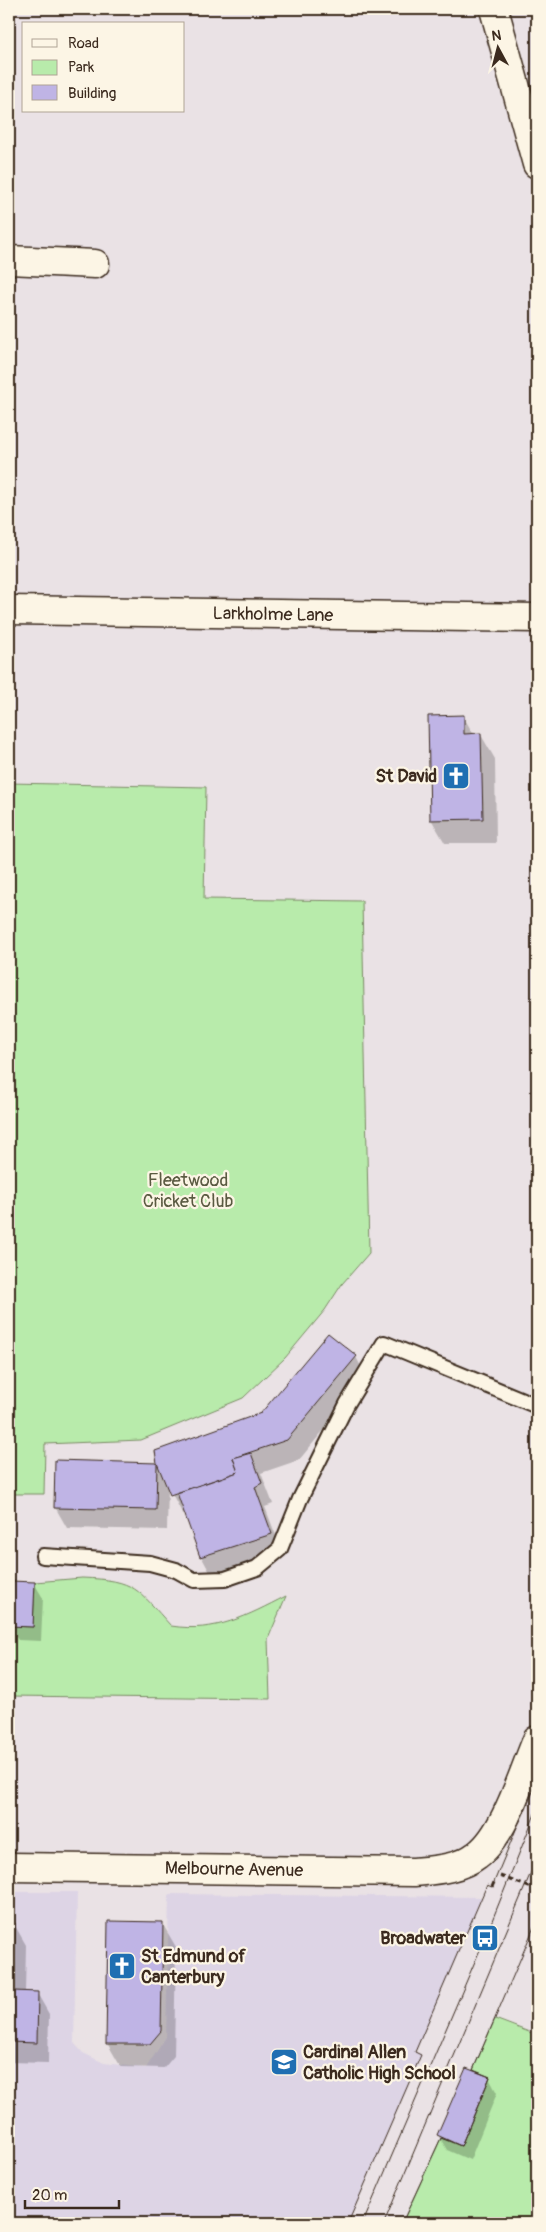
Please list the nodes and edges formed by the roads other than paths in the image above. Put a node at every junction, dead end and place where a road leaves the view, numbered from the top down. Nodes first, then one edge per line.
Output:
1 (494, 9) edge
2 (537, 164) edge
3 (9, 260) edge
4 (96, 264) dead end
5 (9, 610) edge
6 (537, 618) edge
7 (537, 1406) edge
8 (43, 1556) dead end
9 (537, 1740) edge
10 (9, 1867) edge

1 - 2 street
3 - 4 street
5 - 6 street, Larkholme Lane
7 - 8 lane
9 - 10 street, Melbourne Avenue

